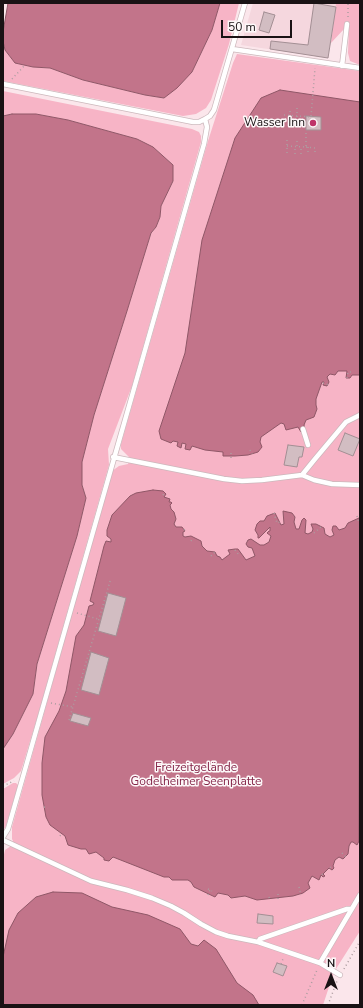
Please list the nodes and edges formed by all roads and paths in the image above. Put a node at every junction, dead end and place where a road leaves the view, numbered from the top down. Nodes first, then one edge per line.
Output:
1 (245, 3) edge
2 (348, 3) edge
3 (348, 24) joint
4 (232, 49) junction
5 (315, 62) junction
6 (25, 65) dead end
7 (342, 66) junction
8 (360, 68) edge
9 (5, 85) edge
10 (290, 108) dead end
11 (297, 108) dead end
12 (284, 115) dead end
13 (290, 115) junction
14 (297, 116) junction
15 (205, 119) junction
16 (290, 124) dead end
17 (297, 124) dead end
18 (306, 130) dead end
19 (287, 140) dead end
20 (297, 141) dead end
21 (287, 146) junction
22 (296, 147) junction
23 (301, 147) junction
24 (306, 147) junction
25 (308, 147) junction
26 (287, 153) dead end
27 (294, 154) dead end
28 (301, 154) dead end
29 (308, 154) dead end
30 (315, 154) dead end
31 (351, 372) dead end
32 (347, 378) dead end
33 (323, 383) dead end
34 (329, 385) dead end
35 (360, 415) edge
36 (303, 429) dead end
37 (308, 444) dead end
38 (250, 450) dead end
39 (231, 451) dead end
40 (252, 454) dead end
41 (114, 457) junction
42 (230, 458) dead end
43 (302, 475) junction
44 (360, 485) edge
45 (165, 492) dead end
46 (163, 495) dead end
47 (274, 513) dead end
48 (357, 516) dead end
49 (280, 522) dead end
50 (359, 523) edge
51 (322, 526) dead end
52 (314, 533) dead end
53 (193, 538) dead end
54 (191, 541) dead end
55 (236, 550) dead end
56 (215, 552) dead end
57 (239, 555) dead end
58 (211, 556) dead end
59 (111, 578) dead end
60 (79, 613) dead end
61 (98, 619) junction
62 (53, 703) dead end
63 (73, 707) junction
64 (69, 720) dead end
65 (22, 780) junction
66 (3, 786) edge
67 (44, 808) dead end
68 (48, 808) dead end
69 (62, 833) dead end
70 (60, 836) dead end
71 (3, 838) edge
72 (342, 853) dead end
73 (346, 857) dead end
74 (330, 867) dead end
75 (333, 870) dead end
76 (322, 874) dead end
77 (324, 877) dead end
78 (299, 888) dead end
79 (210, 890) dead end
80 (278, 894) dead end
81 (208, 895) dead end
82 (360, 895) edge
83 (301, 896) dead end
84 (269, 897) dead end
85 (278, 899) dead end
86 (270, 900) dead end
87 (351, 909) junction
88 (360, 941) edge
89 (258, 942) junction
90 (284, 957) dead end
91 (281, 964) dead end
92 (320, 964) junction
93 (340, 975) junction
94 (302, 1005) edge
95 (328, 1005) edge

1 - 4 lane
2 - 3 path
3 - 7 lane
4 - 5 lane
4 - 15 lane
5 - 7 lane
5 - 14 path
6 - 9 path
7 - 8 lane
9 - 15 lane
10 - 13 path
11 - 14 path
12 - 13 path
13 - 14 path
13 - 16 path
14 - 17 path
15 - 41 lane
18 - 24 path
19 - 21 path
20 - 22 path
21 - 22 path
21 - 26 path
22 - 23 path
22 - 27 path
23 - 24 path
23 - 28 path
24 - 25 path
25 - 29 path
25 - 30 path
31 - 32 path
33 - 34 path
35 - 43 lane
36 - 37 lane
38 - 40 path
39 - 42 path
41 - 43 lane
41 - 65 lane
43 - 44 lane
45 - 46 path
47 - 49 path
48 - 50 path
51 - 52 path
53 - 54 path
55 - 57 path
56 - 58 path
59 - 61 path
60 - 61 path
61 - 63 path
62 - 63 path
63 - 64 path
65 - 66 path
65 - 71 lane
67 - 68 path
69 - 70 path
71 - 89 lane
72 - 73 path
74 - 75 path
76 - 77 path
78 - 83 path
79 - 81 path
80 - 85 path
82 - 87 lane
84 - 86 path
87 - 89 lane
87 - 92 lane
88 - 93 path
89 - 92 lane
90 - 91 path
92 - 93 lane
92 - 94 path
93 - 95 path

